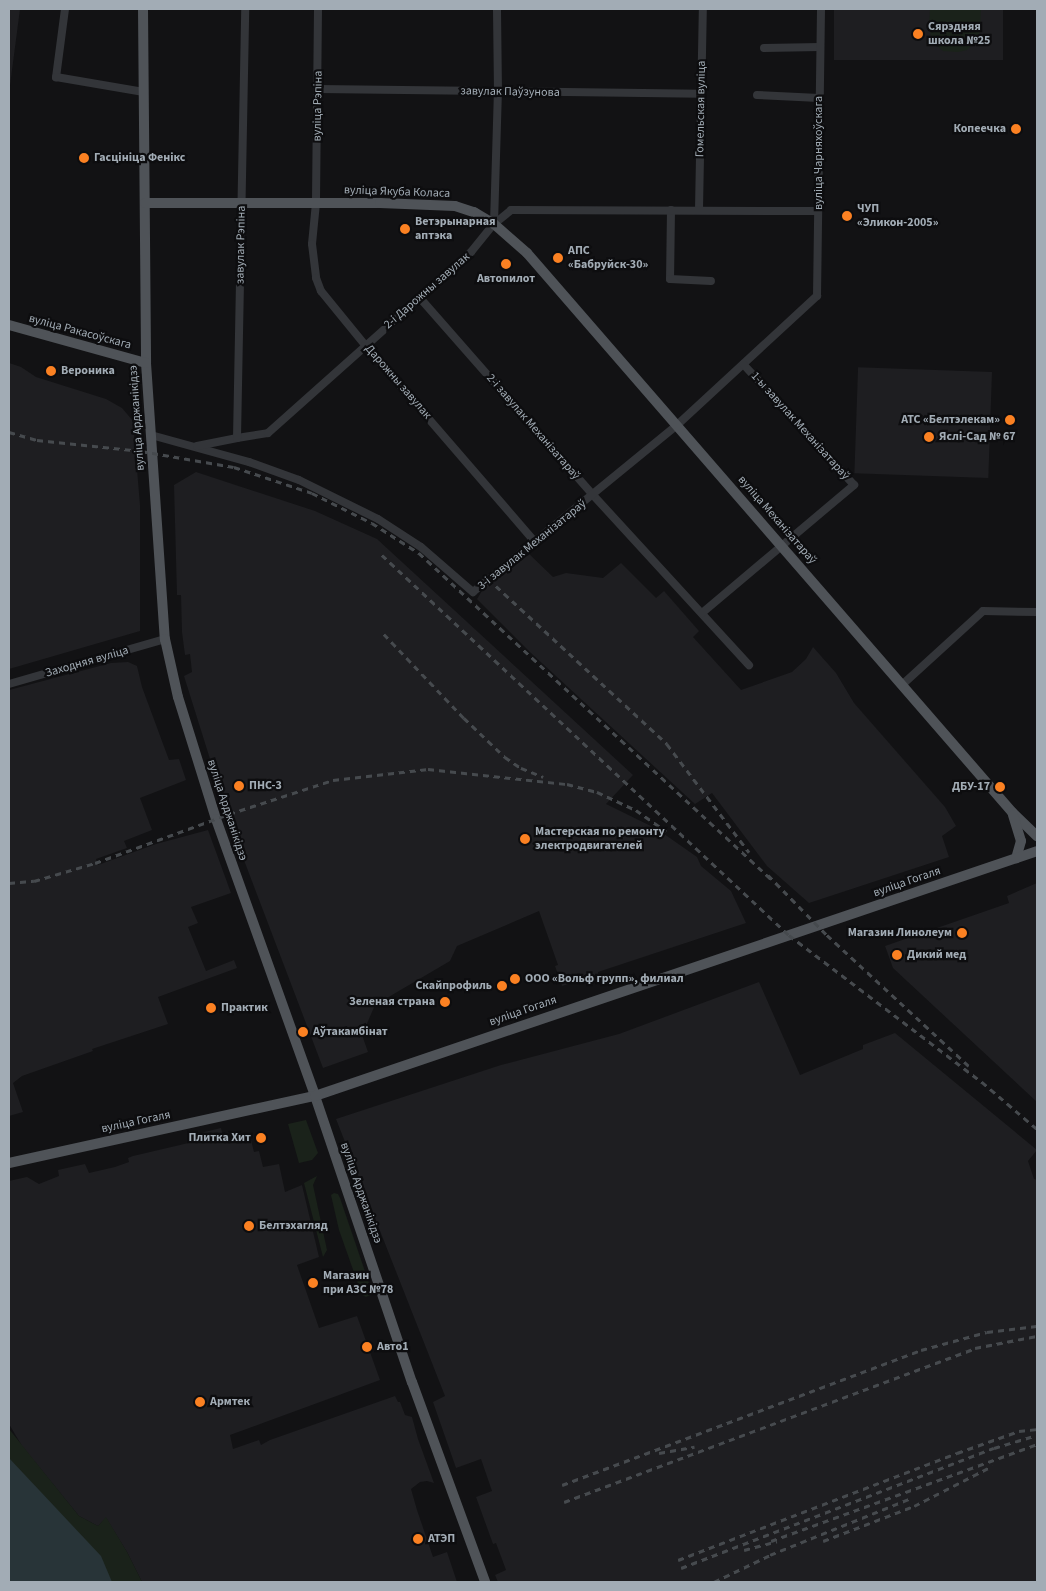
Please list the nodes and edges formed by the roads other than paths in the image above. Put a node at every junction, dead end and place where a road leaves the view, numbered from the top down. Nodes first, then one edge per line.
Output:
1 (65, 9) edge
2 (143, 9) edge
3 (244, 9) edge
4 (318, 9) edge
5 (497, 9) edge
6 (704, 9) edge
7 (822, 9) edge
8 (820, 47) junction
9 (764, 48) dead end
10 (318, 89) junction
11 (144, 92) junction
12 (498, 92) junction
13 (701, 94) junction
14 (757, 95) dead end
15 (819, 98) junction
16 (145, 203) junction
17 (242, 203) junction
18 (316, 203) junction
19 (699, 209) junction
20 (671, 210) junction
21 (818, 211) junction
22 (494, 224) junction
23 (711, 281) dead end
24 (817, 296) joint
25 (420, 298) junction
26 (9, 325) edge
27 (365, 345) junction
28 (146, 362) junction
29 (743, 364) junction
30 (676, 426) junction
31 (151, 435) junction
32 (237, 438) junction
33 (194, 446) junction
34 (593, 495) junction
35 (534, 541) junction
36 (782, 545) junction
37 (1037, 612) edge
38 (702, 613) junction
39 (165, 640) junction
40 (749, 665) dead end
41 (9, 684) edge
42 (903, 684) junction
43 (1012, 812) junction
44 (1037, 836) edge
45 (1037, 851) edge
46 (1016, 858) junction
47 (315, 1096) junction
48 (9, 1163) edge
49 (485, 1582) edge

1 - 11 street
2 - 11 main road, вуліца Арджанікідзэ
3 - 17 street, завулак Рэпіна
4 - 10 street, вуліца Рэпіна
5 - 12 street
6 - 13 street, Гомельская вуліца
7 - 8 street, вуліца Чарняхоўскага
8 - 9 street
8 - 15 street, вуліца Чарняхоўскага
10 - 12 street, завулак Паўзунова
10 - 18 street, вуліца Рэпіна
11 - 16 main road, вуліца Арджанікідзэ
12 - 13 street, завулак Паўзунова
12 - 22 street
13 - 19 street, Гомельская вуліца
14 - 15 street
15 - 21 street, вуліца Чарняхоўскага
16 - 17 main road, вуліца Якуба Коласа
16 - 28 main road, вуліца Арджанікідзэ
17 - 18 main road, вуліца Якуба Коласа
17 - 32 street, завулак Рэпіна
18 - 22 main road, вуліца Якуба Коласа
18 - 27 street, Дарожны завулак
19 - 20 street
19 - 21 street
20 - 22 street
20 - 23 street
21 - 24 street, вуліца Чарняхоўскага
22 - 25 street, 2-і Дарожны завулак
22 - 30 main road, вуліца Механізатараў
24 - 29 street, 3-і завулак Механізатараў
25 - 27 street, 2-і Дарожны завулак
25 - 34 street, 2-і завулак Механізатараў
26 - 28 main road, вуліца Ракасоўскага
27 - 32 street, 2-і Дарожны завулак
27 - 35 street, Дарожны завулак
28 - 31 main road, вуліца Арджанікідзэ
29 - 30 street, 3-і завулак Механізатараў
29 - 36 street, 1-ы завулак Механізатараў
30 - 34 street, 3-і завулак Механізатараў
30 - 36 main road, вуліца Механізатараў
31 - 33 street, 3-і завулак Механізатараў
31 - 39 main road, вуліца Арджанікідзэ
32 - 33 street
33 - 35 street, 3-і завулак Механізатараў
34 - 35 street, 3-і завулак Механізатараў
34 - 38 street, 2-і завулак Механізатараў
36 - 38 street
36 - 42 main road, вуліца Механізатараў
37 - 42 street
38 - 40 street, 2-і завулак Механізатараў
39 - 41 street, Заходняя вуліца
39 - 47 main road, вуліца Арджанікідзэ
42 - 43 main road, вуліца Механізатараў
43 - 44 main road, вуліца Механізатараў
43 - 46 main road
45 - 46 main road, вуліца Гогаля
46 - 47 main road, вуліца Гогаля
47 - 48 main road, вуліца Гогаля
47 - 49 main road, вуліца Арджанікідзэ

